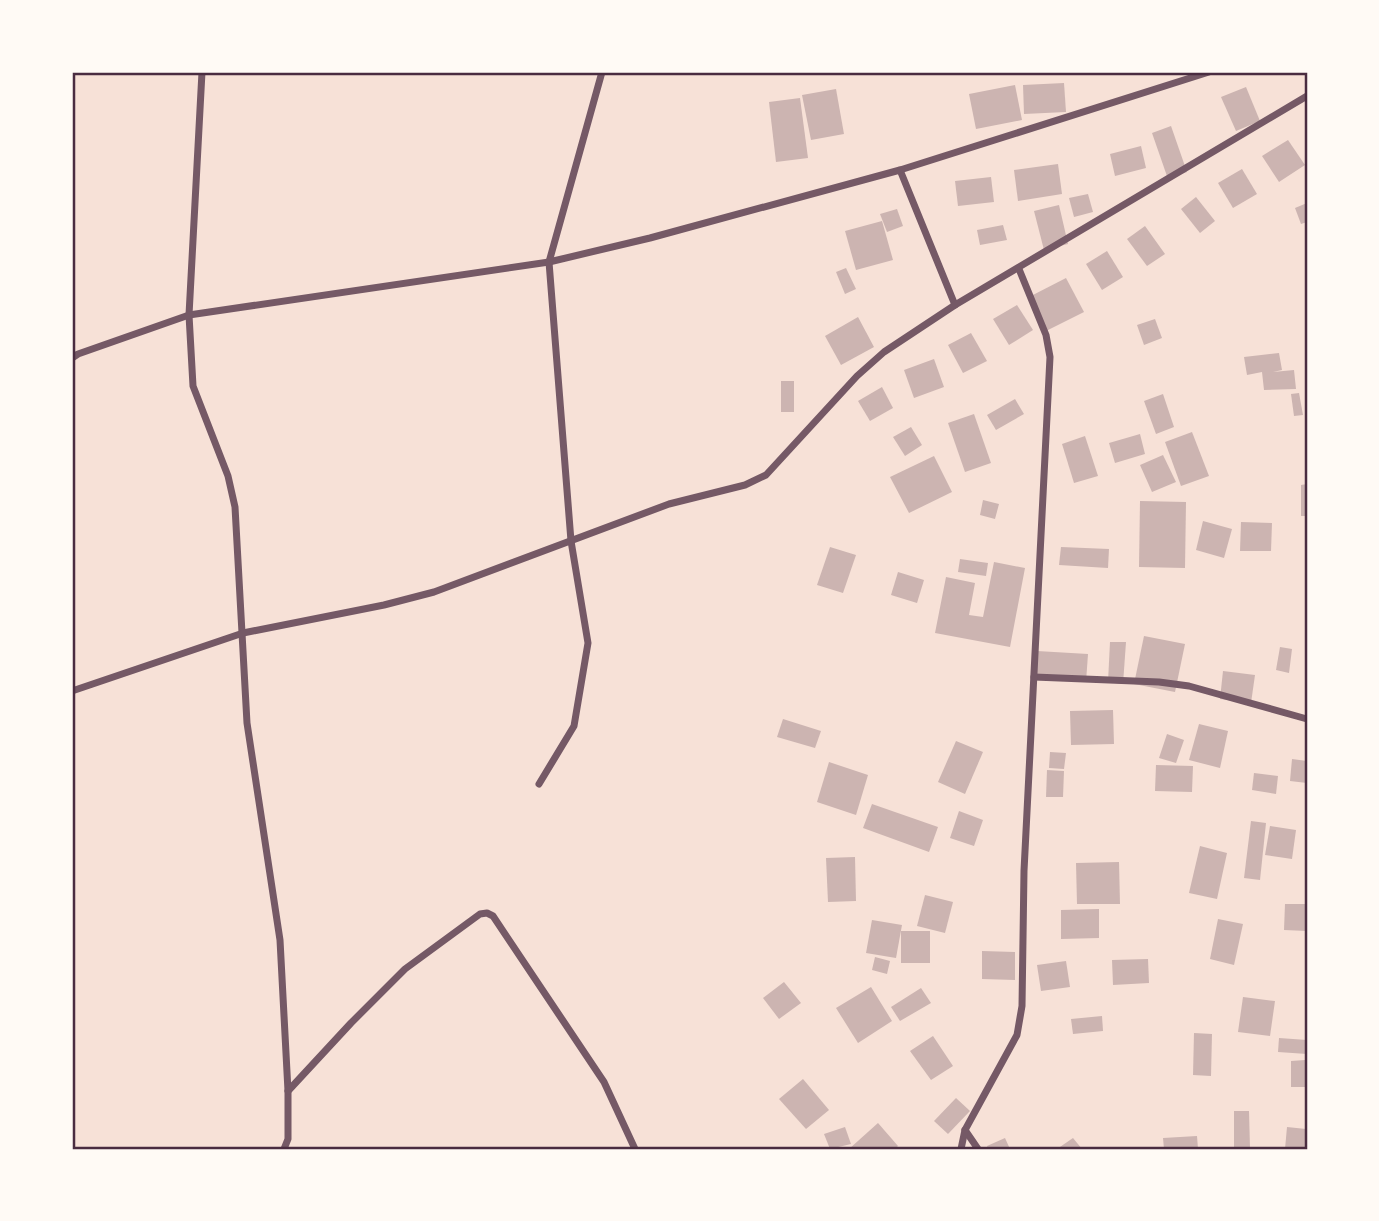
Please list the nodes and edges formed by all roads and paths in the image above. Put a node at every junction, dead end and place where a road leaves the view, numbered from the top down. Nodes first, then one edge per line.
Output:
1 (202, 72) edge
2 (602, 72) edge
3 (1209, 72) edge
4 (1307, 96) edge
5 (900, 170) junction
6 (549, 262) junction
7 (1019, 269) junction
8 (955, 305) junction
9 (189, 316) junction
10 (72, 347) edge
11 (75, 356) edge
12 (571, 541) junction
13 (243, 634) junction
14 (1034, 677) junction
15 (72, 691) edge
16 (1307, 719) edge
17 (539, 784) dead end
18 (288, 1091) junction
19 (965, 1130) junction
20 (284, 1149) edge
21 (635, 1149) edge
22 (961, 1149) edge
23 (978, 1149) edge

1 - 9 street
2 - 6 street
3 - 5 street
4 - 7 street
5 - 6 street
5 - 8 street
6 - 9 street
6 - 12 street
7 - 8 street
7 - 14 street
8 - 12 street
9 - 11 street
9 - 13 street
10 - 11 street
12 - 13 street
12 - 17 street
13 - 15 street
13 - 18 street
14 - 16 street
14 - 19 street
18 - 20 street
18 - 21 street
19 - 22 street
19 - 23 street

